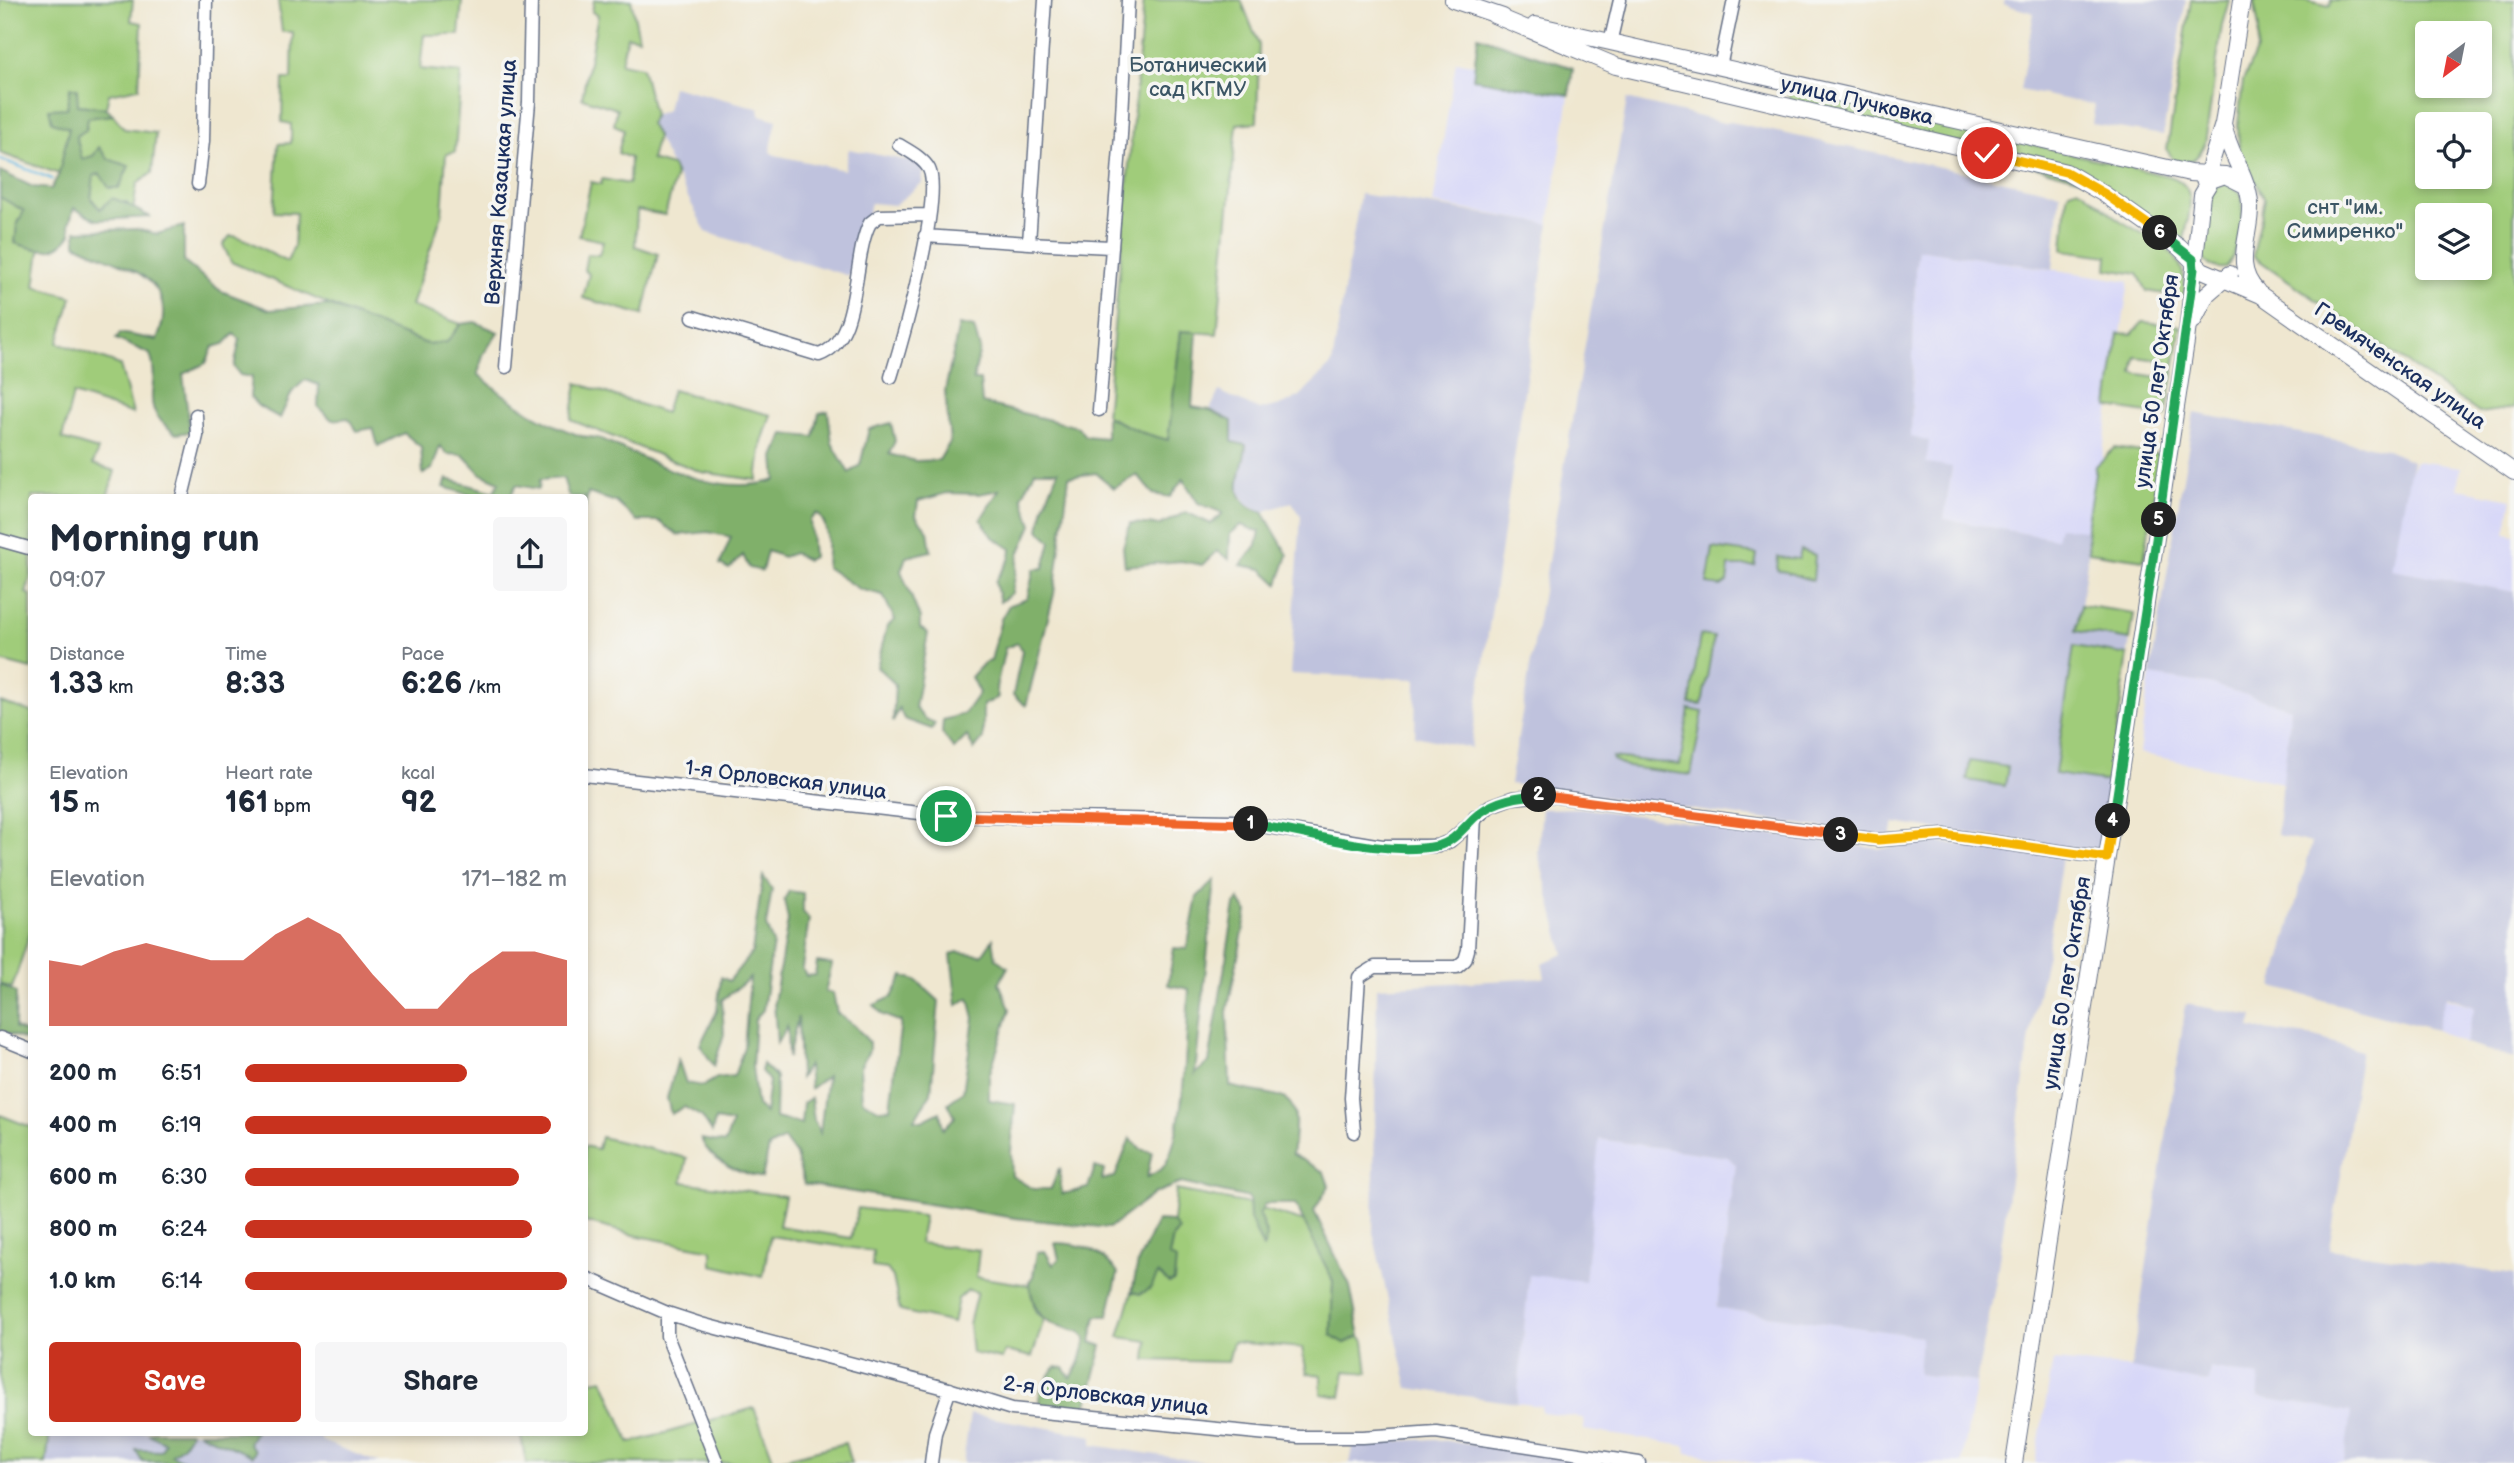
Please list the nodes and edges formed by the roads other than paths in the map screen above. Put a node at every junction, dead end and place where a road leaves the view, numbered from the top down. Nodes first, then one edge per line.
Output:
1 (205, 0) edge
2 (531, 0) edge
3 (1045, 0) edge
4 (1128, 0) edge
5 (1453, 0) edge
6 (1620, 0) edge
7 (1734, 0) edge
8 (2242, 0) edge
9 (1494, 15) junction
10 (1604, 41) junction
11 (1594, 58) junction
12 (1720, 67) junction
13 (1781, 81) junction
14 (1776, 104) junction
15 (2223, 124) junction
16 (899, 145) dead end
17 (2206, 175) junction
18 (2225, 175) junction
19 (198, 184) dead end
20 (2245, 185) junction
21 (2202, 195) junction
22 (929, 215) junction
23 (925, 236) junction
24 (1028, 243) junction
25 (1110, 247) junction
26 (2193, 259) junction
27 (2243, 259) junction
28 (2224, 276) junction
29 (2261, 295) junction
30 (693, 317) dead end
31 (2186, 342) junction
32 (506, 367) dead end
33 (891, 377) dead end
34 (1099, 410) dead end
35 (196, 415) dead end
36 (2514, 472) edge
37 (183, 494) edge
38 (0, 540) edge
39 (28, 548) edge
40 (588, 775) edge
41 (1475, 817) junction
42 (2107, 858) junction
43 (0, 1038) edge
44 (28, 1049) edge
45 (1354, 1132) dead end
46 (588, 1279) edge
47 (667, 1313) junction
48 (950, 1389) junction
49 (717, 1463) edge
50 (931, 1463) edge
51 (1639, 1463) edge
52 (2014, 1463) edge

1 - 19 street
2 - 32 street, Верхняя Казацкая улица
3 - 24 street
4 - 25 street
5 - 9 main road, улица Пучковка
6 - 10 street
7 - 12 street
8 - 15 main road
9 - 10 main road, улица Пучковка
9 - 11 main road, улица Пучковка
10 - 11 street
10 - 12 main road, улица Пучковка
11 - 14 main road, улица Пучковка
12 - 13 main road, улица Пучковка
13 - 14 main road
13 - 17 main road, улица Пучковка
14 - 26 main road, улица Пучковка
15 - 17 main road
15 - 20 main road
16 - 22 street
17 - 18 main road, улица Пучковка
17 - 21 main road
18 - 20 main road
18 - 21 main road
20 - 27 main road
21 - 26 main road, улица 50 лет Октября
22 - 23 street
22 - 30 street
23 - 24 street
23 - 33 street
24 - 25 street
25 - 34 street
26 - 28 main road, улица Пучковка
26 - 31 main road, улица 50 лет Октября
27 - 28 main road
27 - 29 main road
28 - 29 main road, Гремяченская улица
28 - 31 main road
29 - 36 main road, Гремяченская улица
31 - 42 main road, улица 50 лет Октября
35 - 37 street
38 - 39 street
40 - 41 street, 1-я Орловская улица
41 - 42 street, 1-я Орловская улица
41 - 45 street
42 - 52 main road, улица 50 лет Октября
43 - 44 street
46 - 47 street, 2-я Орловская улица
47 - 48 street, 2-я Орловская улица
47 - 49 street
48 - 50 street
48 - 51 street, 2-я Орловская улица

